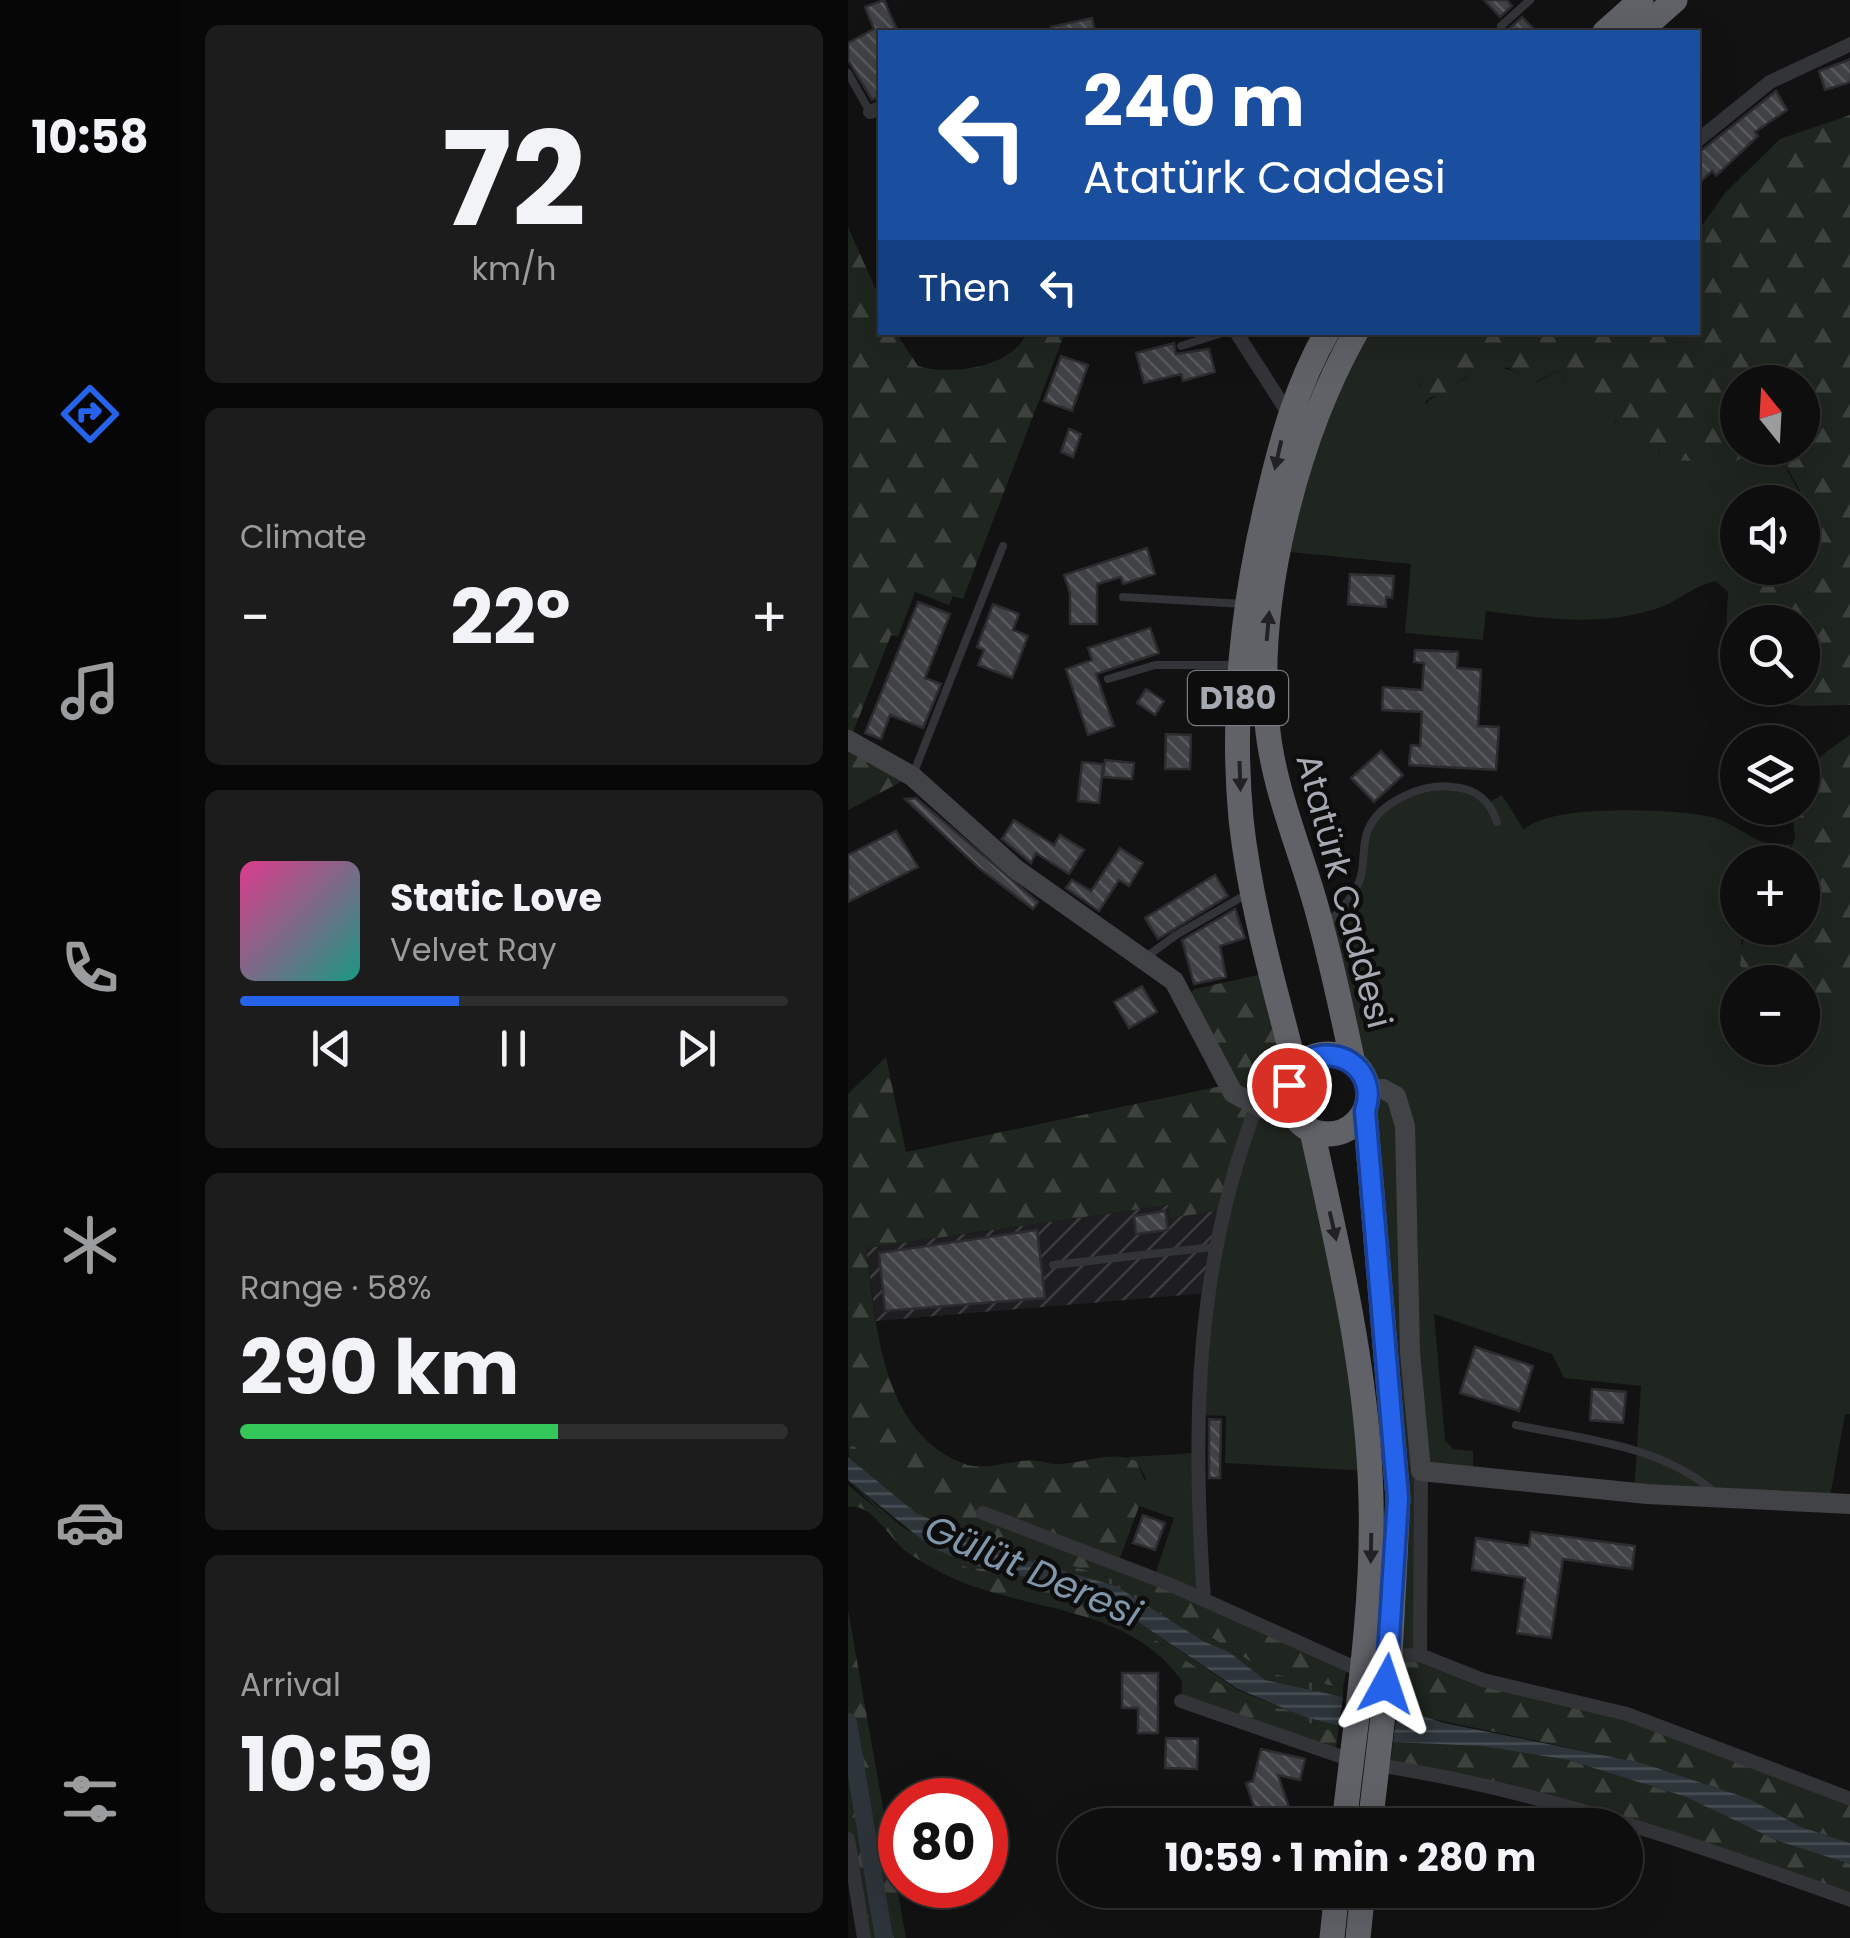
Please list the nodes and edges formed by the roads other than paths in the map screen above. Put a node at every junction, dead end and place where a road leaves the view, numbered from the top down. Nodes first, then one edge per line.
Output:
1 (1530, 0) edge
2 (1675, 0) edge
3 (1631, 13) edge
4 (1500, 26) dead end
5 (1608, 30) edge
6 (1850, 44) edge
7 (848, 73) edge
8 (875, 110) edge
9 (1700, 138) edge
10 (1215, 335) edge
11 (1238, 335) edge
12 (1326, 335) edge
13 (1355, 335) edge
14 (1180, 346) dead end
15 (1288, 413) junction
16 (1003, 546) dead end
17 (1123, 597) dead end
18 (1245, 604) junction
19 (1238, 665) junction
20 (1108, 680) dead end
21 (848, 740) edge
22 (912, 776) junction
23 (1497, 822) dead end
24 (1253, 892) junction
25 (1323, 928) junction
26 (1146, 958) junction
27 (1353, 1062) junction
28 (1296, 1071) junction
29 (1366, 1100) junction
30 (1256, 1107) junction
31 (1290, 1108) junction
32 (1312, 1131) junction
33 (1214, 1247) junction
34 (1053, 1265) dead end
35 (1516, 1425) dead end
36 (1421, 1471) junction
37 (1721, 1498) junction
38 (1850, 1504) edge
39 (982, 1513) dead end
40 (1204, 1600) junction
41 (1420, 1654) junction
42 (1390, 1656) junction
43 (1370, 1679) junction
44 (1181, 1701) dead end
45 (1365, 1752) junction
46 (1850, 1799) edge
47 (1349, 1808) edge
48 (1369, 1808) edge
49 (848, 1839) edge
50 (1850, 1900) edge
51 (1336, 1908) edge
52 (1361, 1908) edge
53 (864, 1938) edge
54 (1332, 1938) edge
55 (1358, 1938) edge

1 - 4 lane
2 - 3 highway
3 - 5 highway
6 - 9 street
7 - 8 lane
10 - 14 lane
11 - 15 street
12 - 15 highway, Atatürk Caddesi / D180
25 -> 13 highway, Atatürk Caddesi / D180
15 -> 18 highway, Atatürk Caddesi / D180
16 - 22 lane
17 - 18 lane
18 - 19 highway, Atatürk Caddesi / D180
19 - 20 lane
19 -> 24 highway, Atatürk Caddesi / D180
21 - 22 street
22 - 26 street
23 - 25 lane
24 - 26 lane
24 - 28 highway, Atatürk Caddesi / D180
25 - 27 highway, Atatürk Caddesi / D180
26 - 30 street
27 - 28 highway, Atatürk Caddesi
27 - 29 highway, Atatürk Caddesi
28 - 31 highway, Atatürk Caddesi
29 - 32 highway
29 - 36 street
29 - 42 highway, Atatürk Caddesi
30 - 31 street
30 - 33 street
31 - 32 highway
32 -> 43 highway, Atatürk Caddesi
33 - 34 lane
33 - 40 street
35 - 37 lane
36 - 37 street
36 - 41 street
37 - 38 street
39 - 40 street
40 - 43 street
41 - 42 street
41 - 46 street
42 - 43 highway, Atatürk Caddesi
43 - 45 highway, Atatürk Caddesi
44 - 45 street
45 - 47 highway, Atatürk Caddesi
45 - 48 highway, Atatürk Caddesi
45 - 50 street
49 - 53 street
51 - 54 highway
52 - 55 highway

